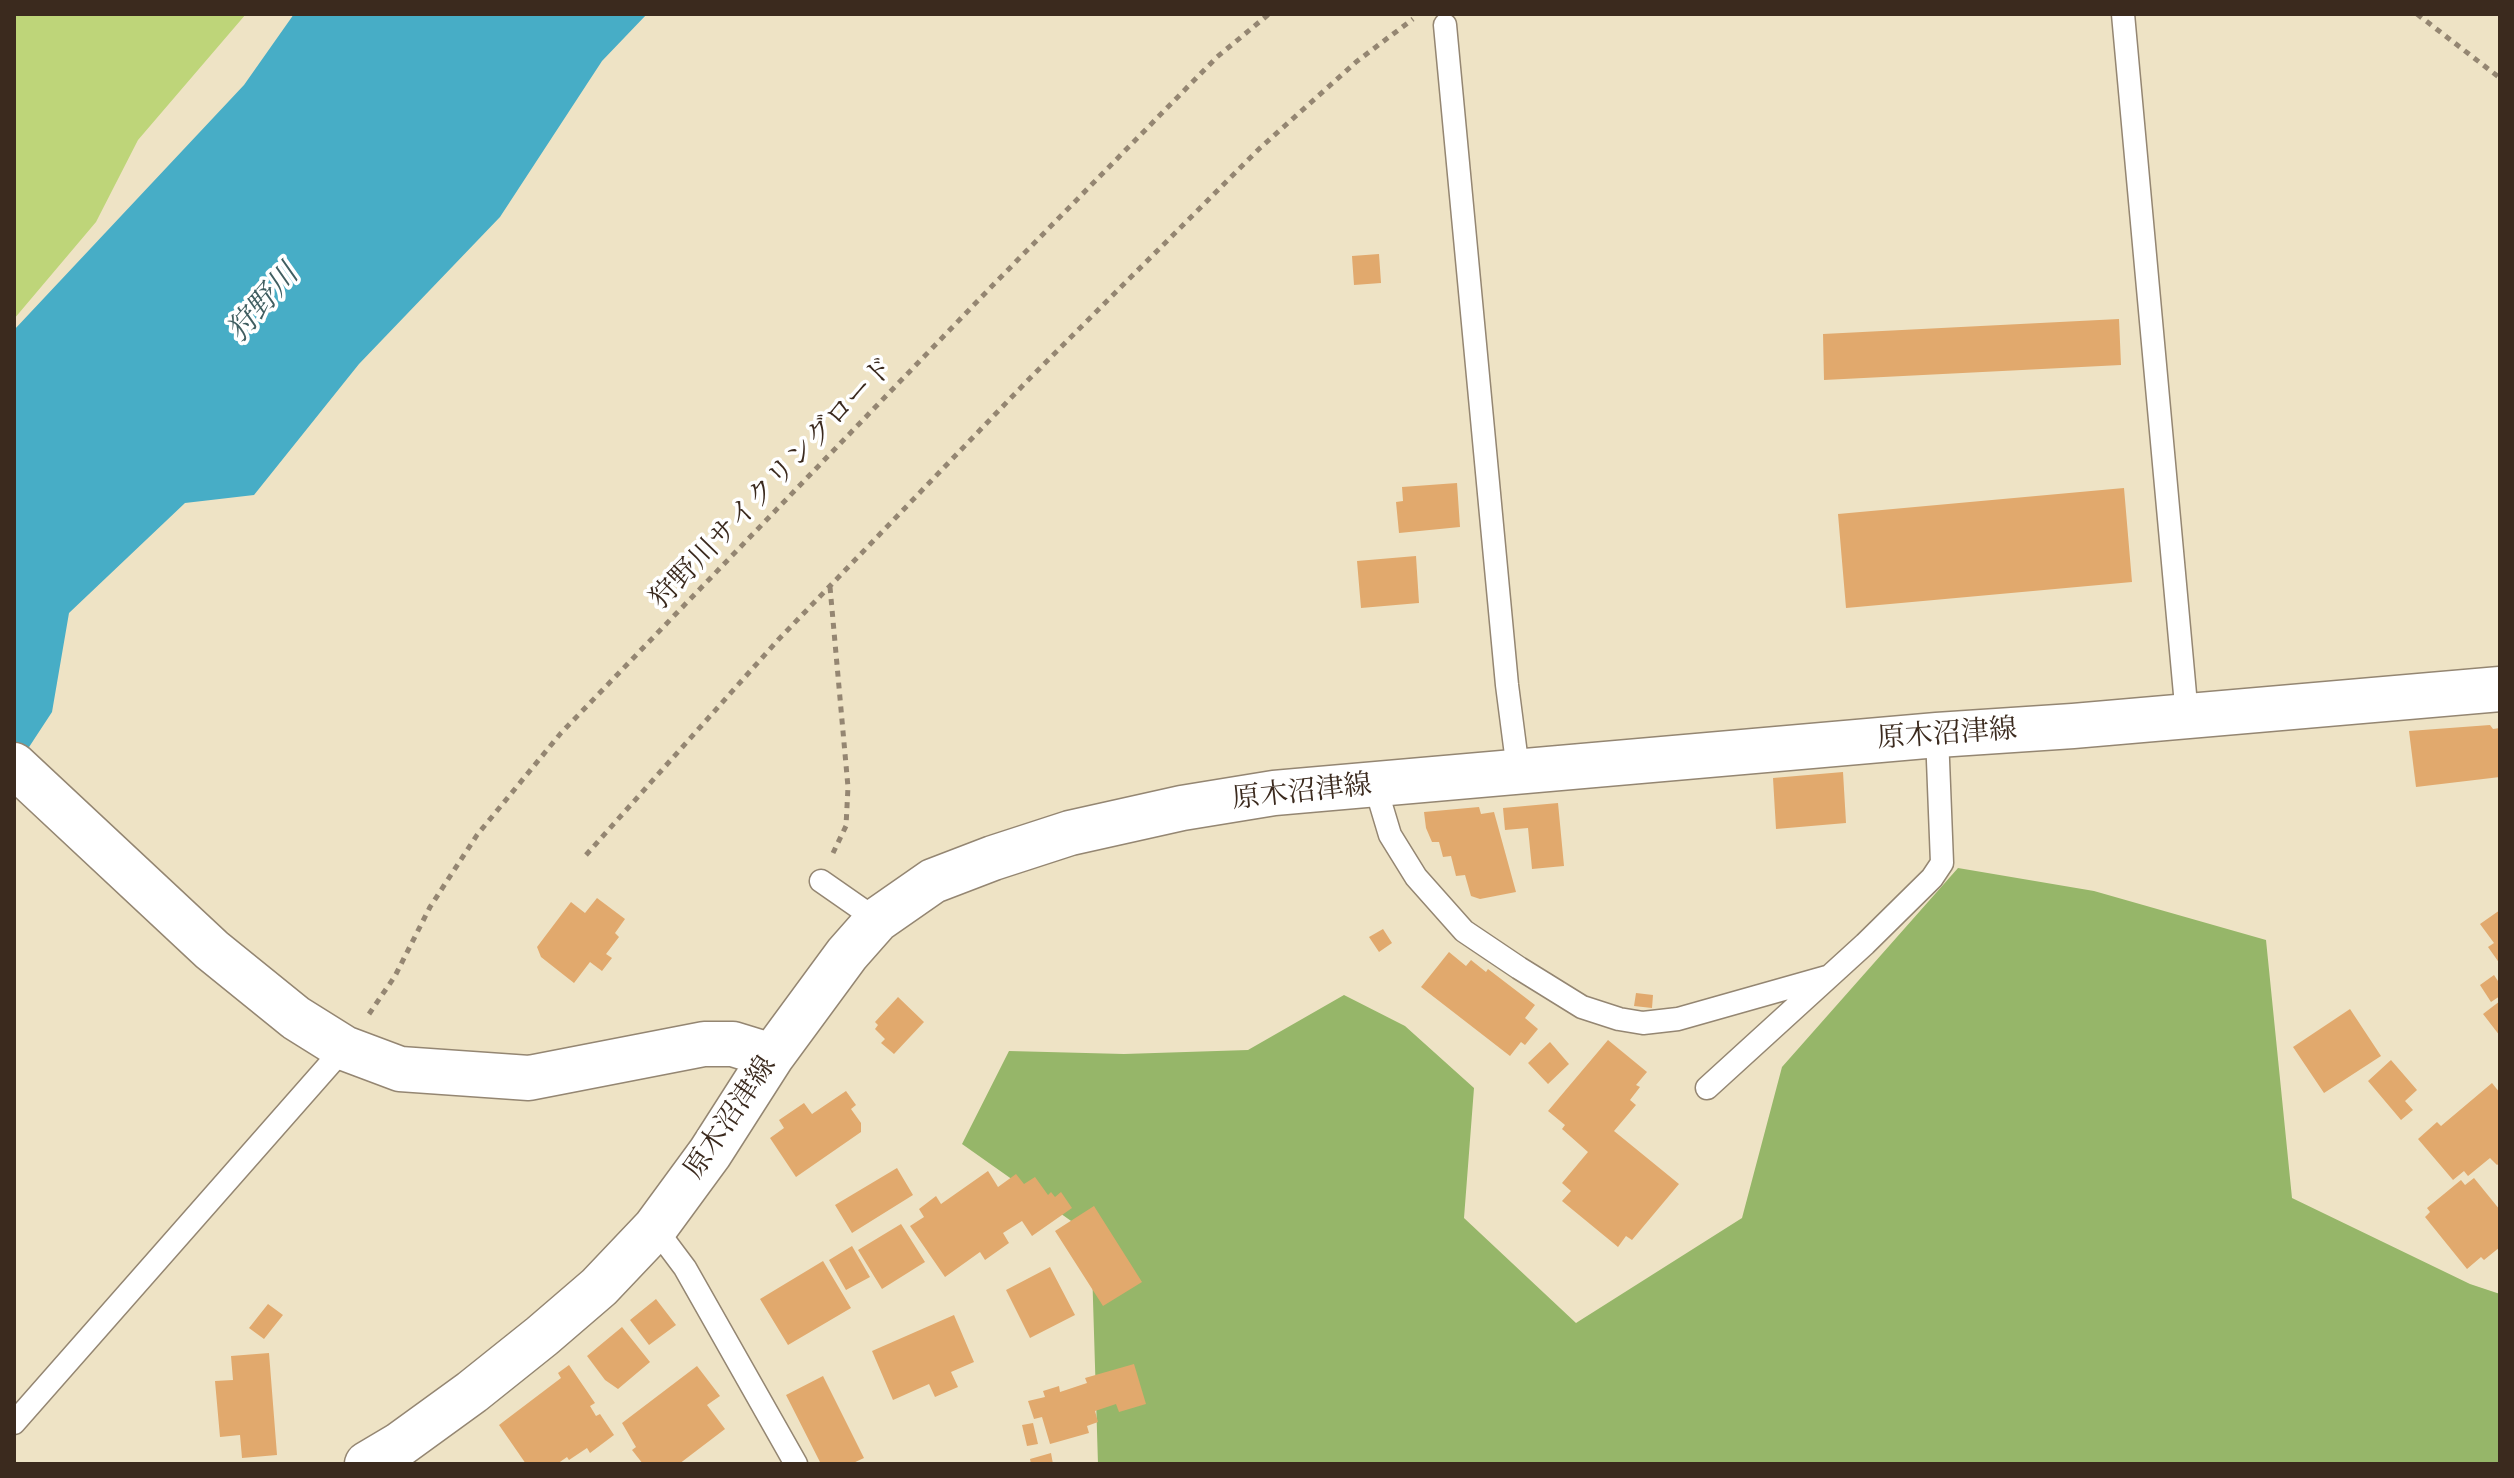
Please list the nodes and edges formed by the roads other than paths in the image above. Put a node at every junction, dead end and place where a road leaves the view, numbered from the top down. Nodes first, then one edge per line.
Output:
1 (2123, 14) edge
2 (1445, 25) dead end
3 (2500, 689) edge
4 (2187, 716) junction
5 (1937, 735) junction
6 (14, 765) edge
7 (1518, 770) junction
8 (1375, 785) junction
9 (821, 881) road end
10 (877, 920) junction
11 (1830, 976) junction
12 (343, 1037) junction
13 (772, 1056) junction
14 (1707, 1088) dead end
15 (655, 1228) junction
16 (14, 1423) edge
17 (367, 1464) edge
18 (796, 1464) edge

1 - 4 lane
2 - 7 lane
3 - 4 main road, 原木沼津線
4 - 5 main road, 原木沼津線
5 - 7 main road, 原木沼津線
5 - 11 lane
6 - 12 main road
7 - 8 main road, 原木沼津線
8 - 10 main road, 原木沼津線
8 - 11 lane
9 - 10 lane
10 - 13 main road, 原木沼津線
11 - 14 lane
12 - 13 main road
12 - 16 lane
13 - 15 main road, 原木沼津線
15 - 17 main road, 原木沼津線
15 - 18 lane

